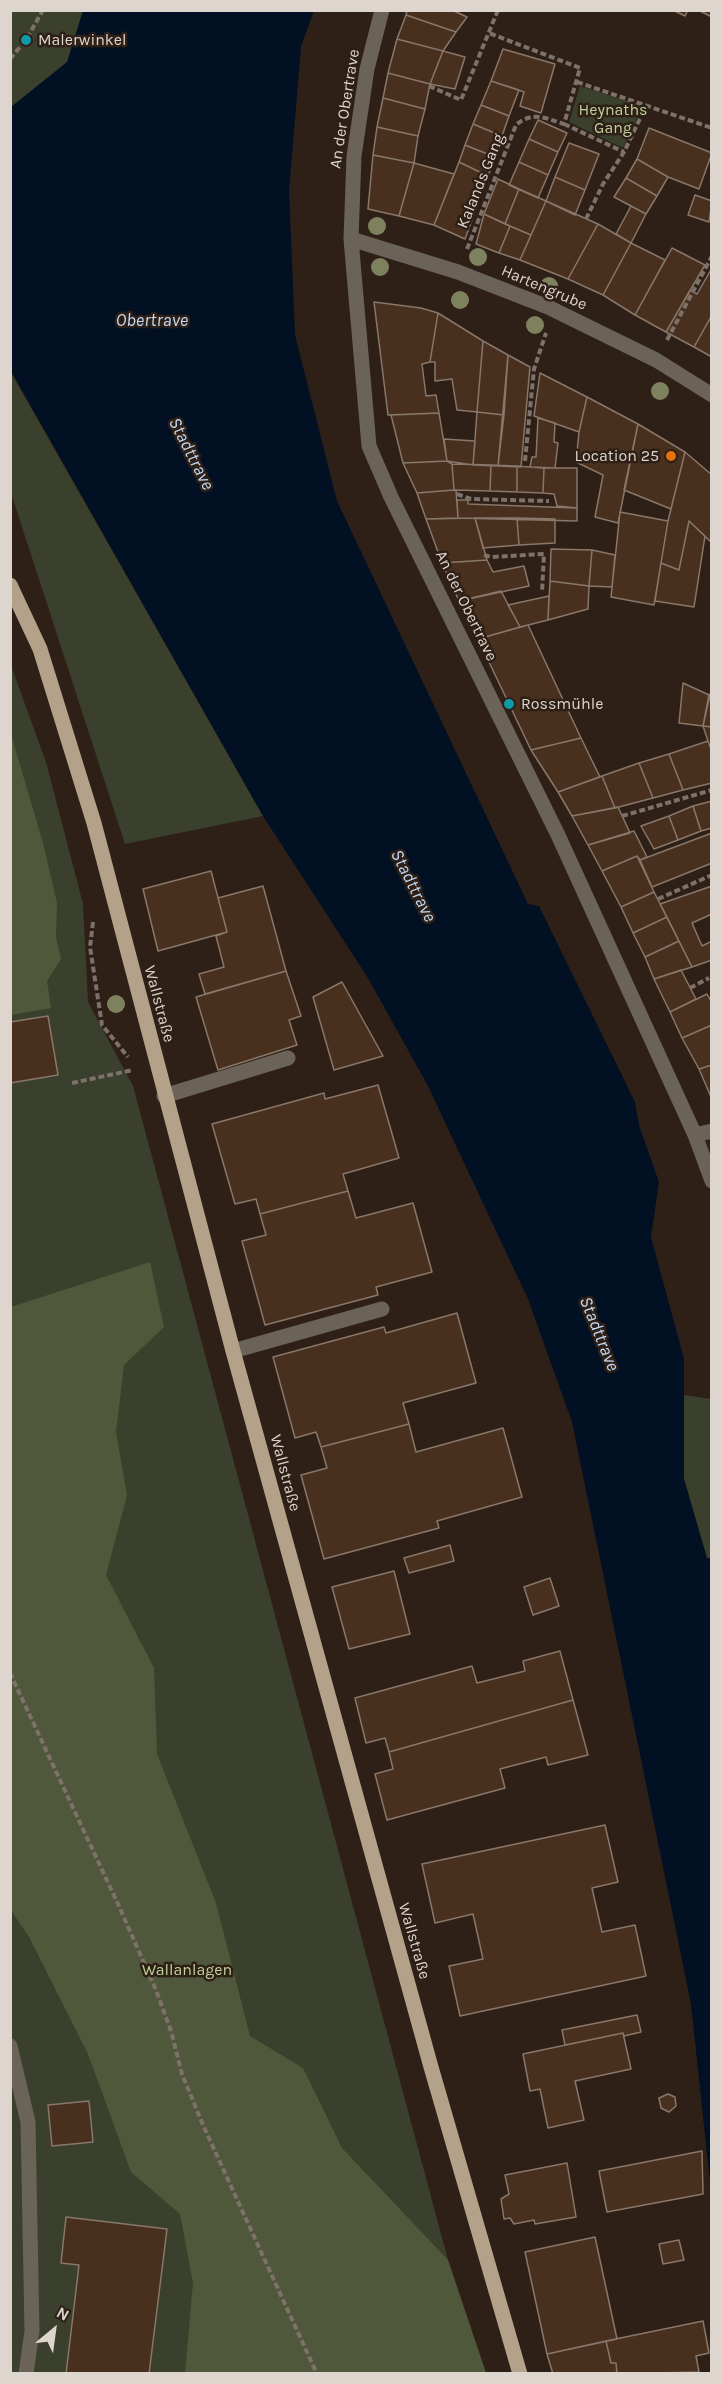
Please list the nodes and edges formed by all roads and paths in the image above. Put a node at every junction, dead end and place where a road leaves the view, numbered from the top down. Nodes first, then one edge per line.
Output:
1 (43, 10) edge
2 (382, 10) edge
3 (498, 10) edge
4 (489, 33) junction
5 (10, 59) edge
6 (577, 82) junction
7 (429, 86) dead end
8 (646, 106) junction
9 (564, 124) junction
10 (711, 129) edge
11 (624, 152) junction
12 (586, 219) dead end
13 (351, 239) junction
14 (711, 256) edge
15 (458, 272) junction
16 (554, 310) junction
17 (657, 360) junction
18 (711, 395) edge
19 (525, 461) dead end
20 (457, 494) dead end
21 (549, 501) dead end
22 (484, 555) dead end
23 (10, 585) edge
24 (542, 592) dead end
25 (711, 790) edge
26 (622, 816) dead end
27 (711, 875) edge
28 (658, 899) dead end
29 (709, 978) dead end
30 (690, 988) dead end
31 (288, 1059) dead end
32 (138, 1069) dead end
33 (72, 1083) dead end
34 (164, 1095) junction
35 (711, 1131) edge
36 (695, 1135) junction
37 (711, 1181) edge
38 (382, 1310) dead end
39 (233, 1351) junction
40 (10, 1673) edge
41 (10, 2046) edge
42 (26, 2373) edge
43 (317, 2373) edge
44 (520, 2373) edge

1 - 5 path
2 - 13 street, An der Obertrave
3 - 4 path
4 - 6 path
4 - 7 path
6 - 8 path
6 - 9 path
8 - 10 path
8 - 11 path
9 - 11 path
9 - 15 path, Kalands Gang
11 - 12 path
13 - 15 street, Hartengrube
13 - 36 street, An der Obertrave
14 - 17 path
15 - 16 street, Hartengrube
16 - 17 street, Hartengrube
16 - 19 path
17 - 18 street, Hartengrube
20 - 21 path
22 - 24 path
23 - 34 main road, Wallstraße
25 - 26 path
27 - 28 path
29 - 30 path
31 - 34 street
32 - 33 path
34 - 39 main road, Wallstraße
35 - 36 street
36 - 37 street, An der Obertrave
38 - 39 street
39 - 44 main road, Wallstraße
40 - 43 path
41 - 42 street

